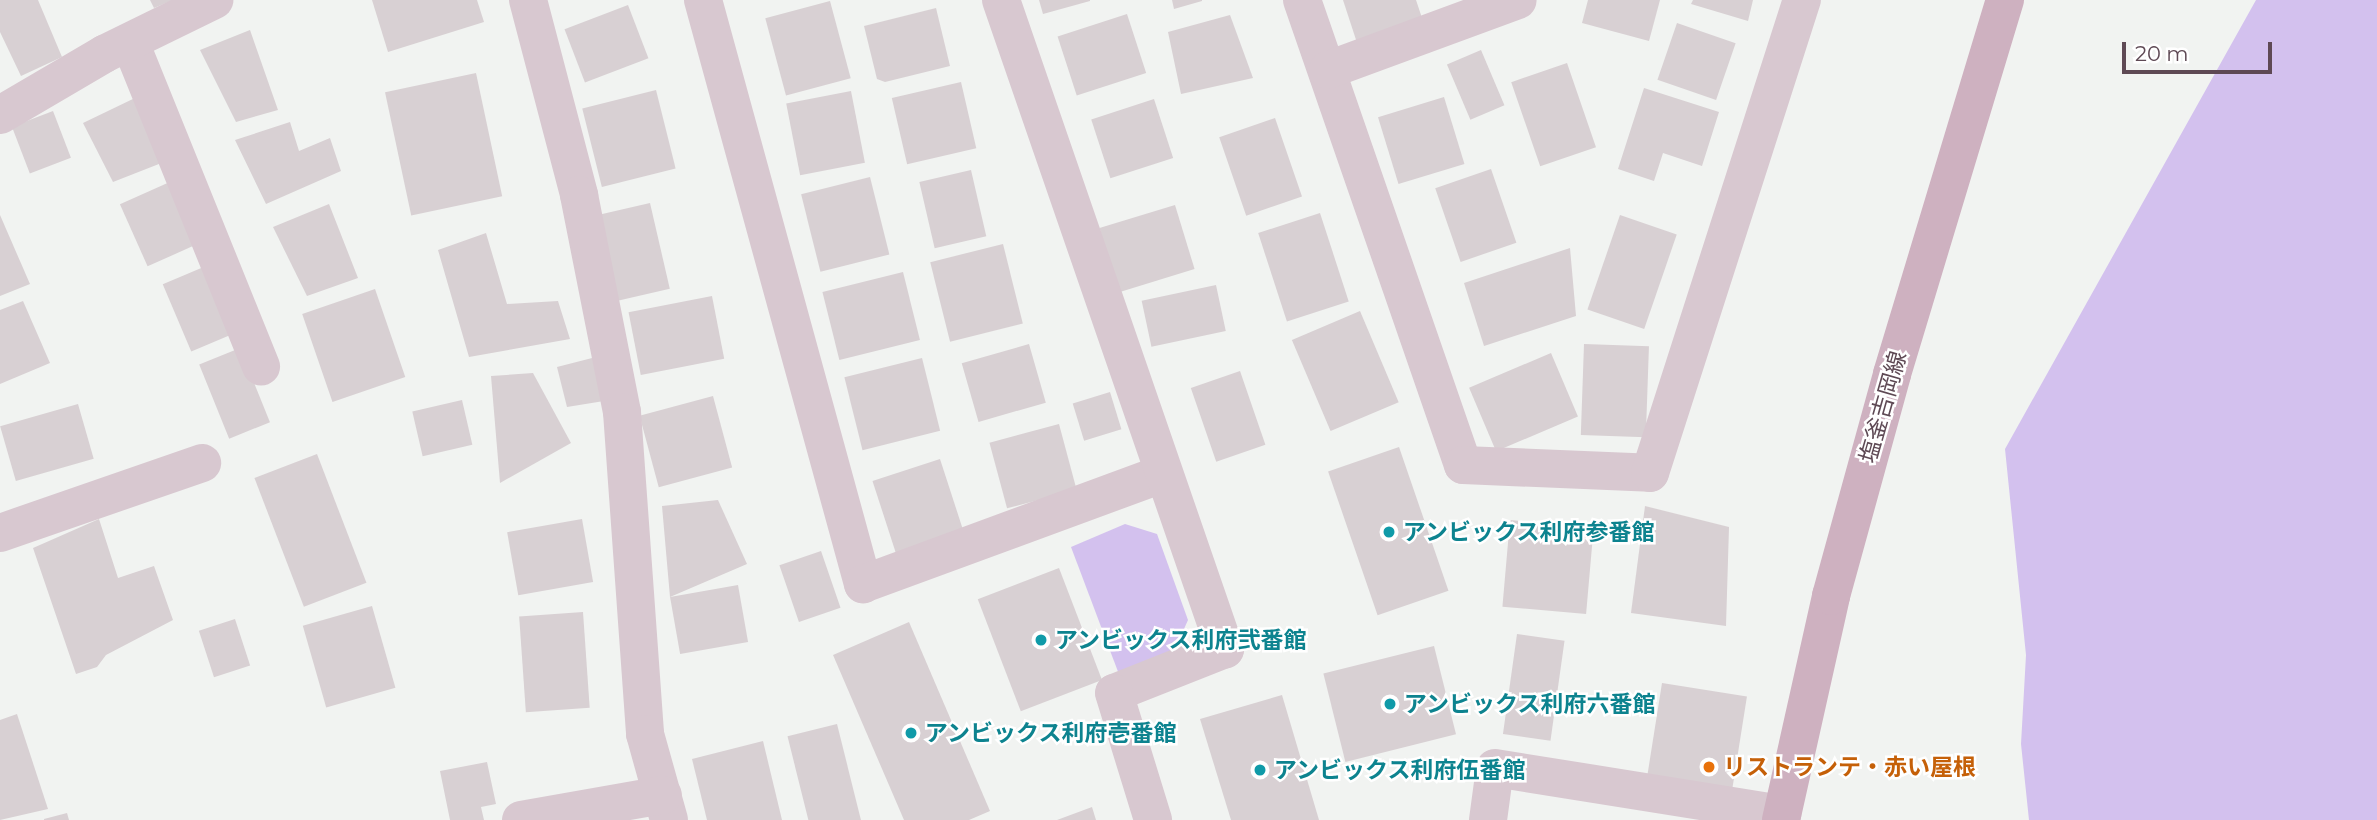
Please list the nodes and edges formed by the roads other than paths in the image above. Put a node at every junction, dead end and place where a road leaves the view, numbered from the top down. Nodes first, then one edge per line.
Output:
1 (214, 0) edge
2 (528, 0) edge
3 (703, 0) edge
4 (1001, 0) edge
5 (1303, 0) edge
6 (1518, 0) edge
7 (1802, 0) edge
8 (2005, 0) edge
9 (130, 42) junction
10 (1328, 70) junction
11 (0, 115) edge
12 (261, 367) dead end
13 (202, 463) dead end
14 (1162, 474) junction
15 (0, 533) edge
16 (666, 808) edge
17 (1782, 817) edge
18 (521, 820) edge
19 (1153, 820) edge
20 (1488, 820) edge

1 - 9 street
2 - 16 street
3 - 14 street
4 - 14 street
5 - 10 street
6 - 10 street
7 - 10 street
8 - 17 main road, 塩釜吉岡線
9 - 11 street
9 - 12 street
13 - 15 street
14 - 19 street
16 - 18 street
17 - 20 street

